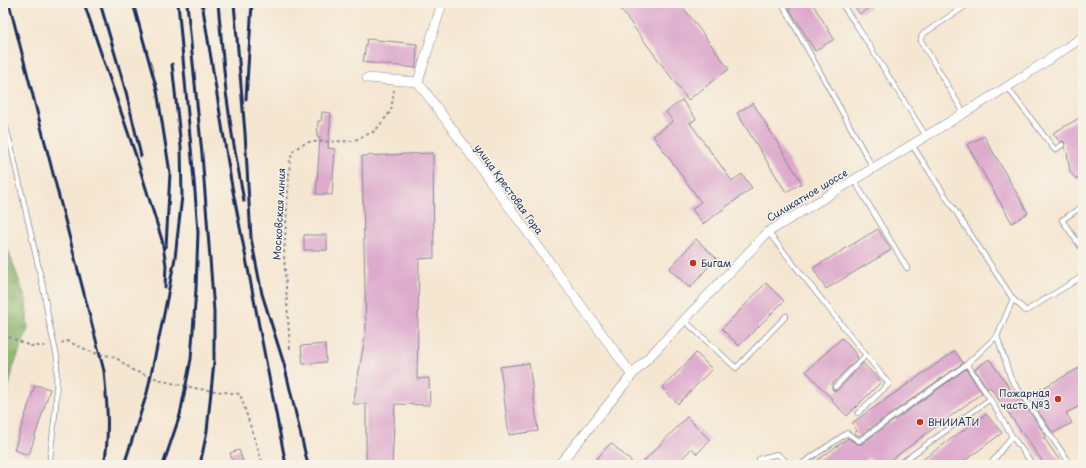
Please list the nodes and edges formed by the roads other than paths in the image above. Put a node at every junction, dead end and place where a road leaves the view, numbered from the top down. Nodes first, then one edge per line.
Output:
1 (442, 3) edge
2 (782, 3) edge
3 (841, 3) edge
4 (970, 3) edge
5 (1083, 37) edge
6 (367, 78) dead end
7 (418, 82) junction
8 (1007, 87) junction
9 (964, 113) junction
10 (3, 117) edge
11 (926, 136) junction
12 (912, 144) junction
13 (1062, 145) dead end
14 (873, 168) junction
15 (854, 180) junction
16 (1083, 206) edge
17 (768, 232) junction
18 (1083, 250) edge
19 (907, 268) dead end
20 (1083, 276) edge
21 (1013, 299) junction
22 (786, 316) dead end
23 (684, 320) junction
24 (997, 336) junction
25 (866, 355) junction
26 (967, 364) junction
27 (632, 375) junction
28 (835, 387) dead end
29 (990, 399) junction
30 (858, 413) dead end
31 (1012, 436) junction
32 (50, 458) dead end
33 (559, 465) edge
34 (761, 465) edge
35 (791, 465) edge
36 (800, 465) edge
37 (894, 465) edge
38 (990, 465) edge
39 (1033, 465) edge
40 (1071, 465) edge

1 - 7 street
2 - 14 lane
3 - 11 lane
4 - 9 lane
5 - 8 street, Силикатное шоссе
6 - 7 street
7 - 27 street, улица Крестовая Гора
8 - 9 street, Силикатное шоссе
8 - 13 lane
9 - 11 street, Силикатное шоссе
10 - 32 lane
11 - 12 street, Силикатное шоссе
12 - 14 street, Силикатное шоссе
12 - 21 lane
14 - 15 street, Силикатное шоссе
15 - 17 street, Силикатное шоссе
15 - 19 lane
16 - 18 lane
17 - 23 street, Силикатное шоссе
17 - 25 lane
20 - 21 lane
21 - 24 lane
22 - 23 lane
23 - 27 street, Силикатное шоссе
24 - 26 lane
24 - 40 lane
25 - 28 lane
25 - 30 lane
26 - 29 lane
26 - 36 lane
27 - 33 street, Силикатное шоссе
29 - 31 lane
29 - 37 lane
31 - 38 lane
31 - 39 lane
34 - 35 lane

